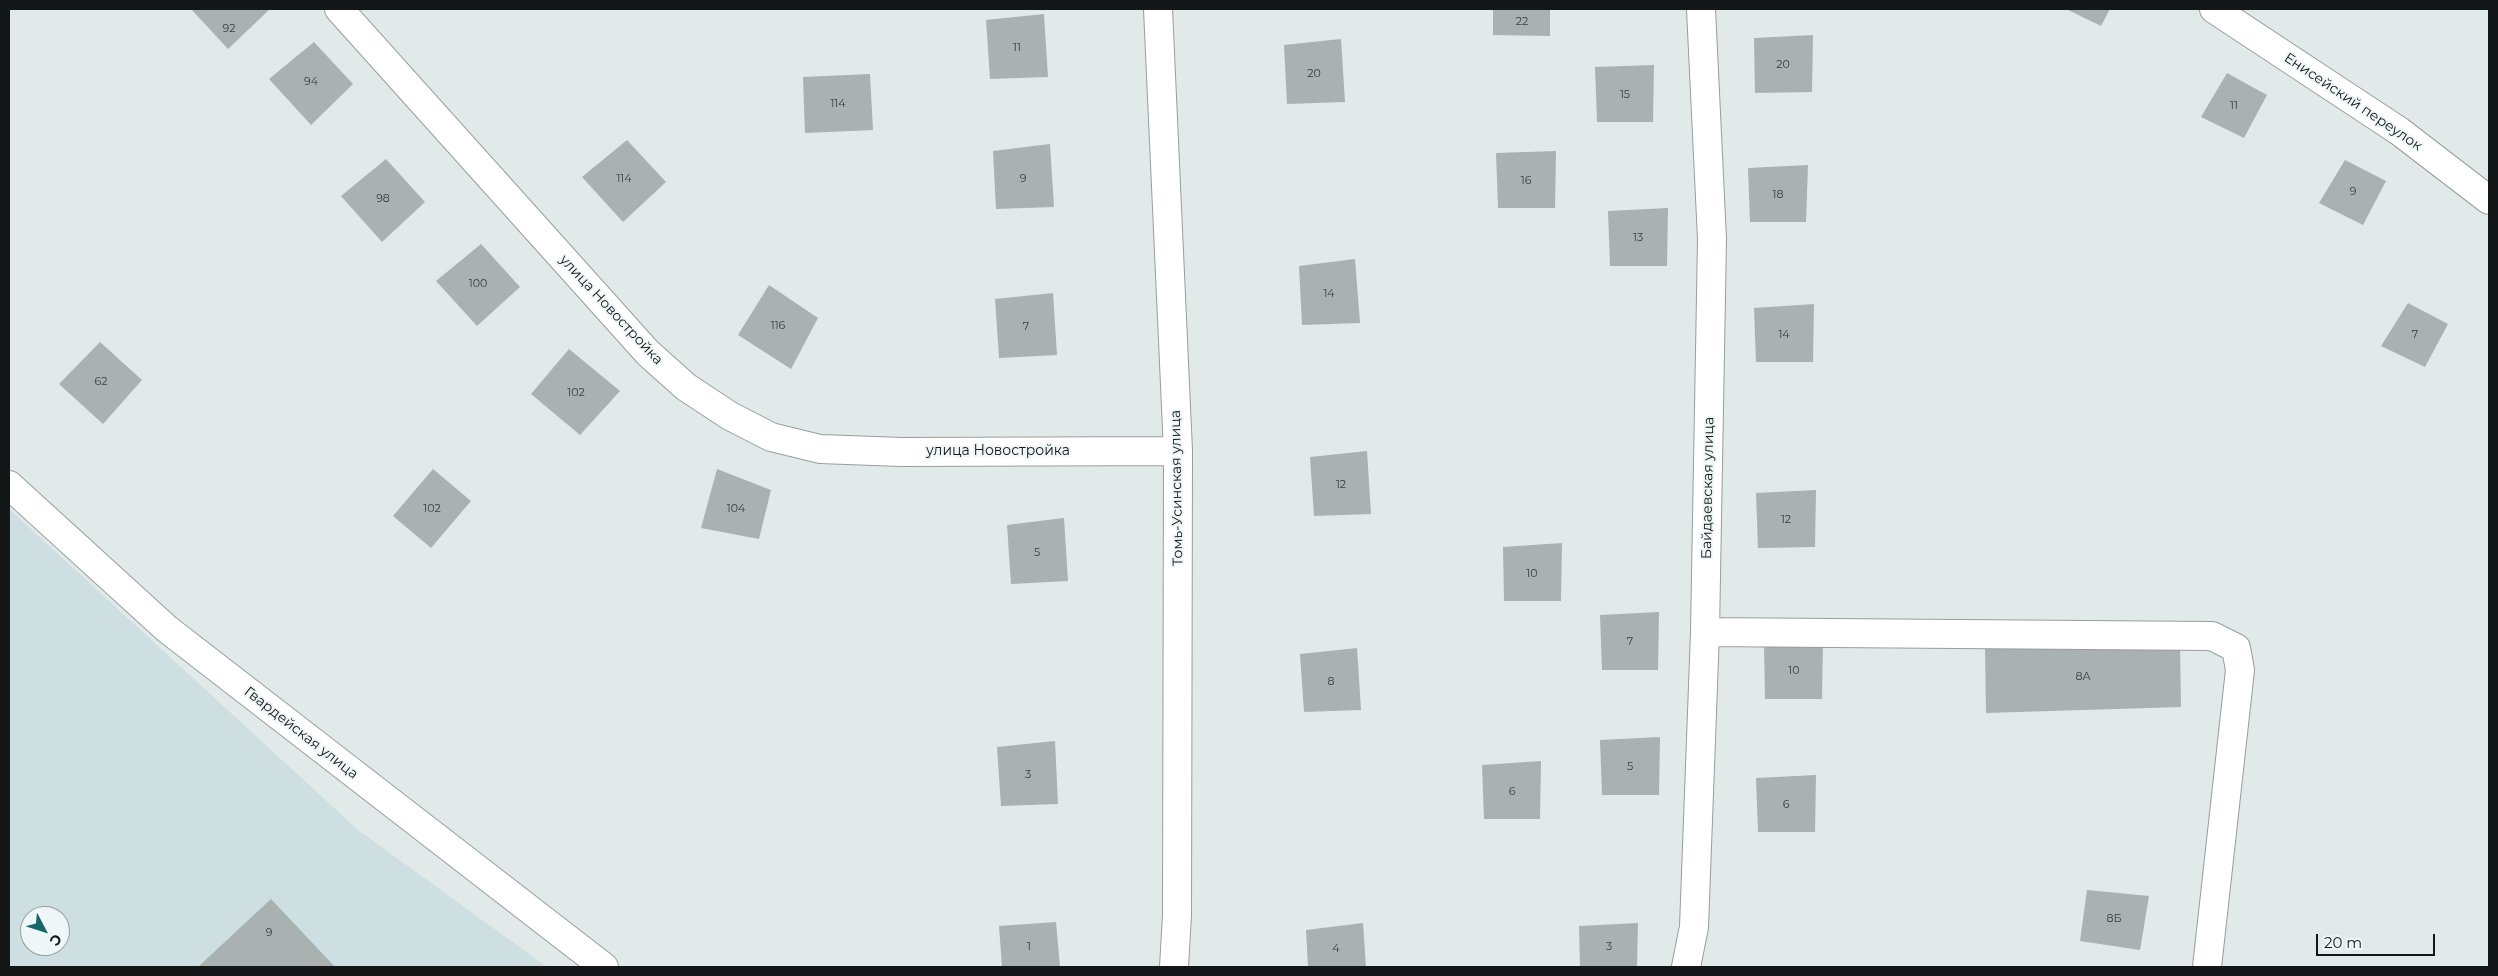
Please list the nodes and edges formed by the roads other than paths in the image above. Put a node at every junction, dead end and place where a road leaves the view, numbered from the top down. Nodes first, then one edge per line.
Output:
1 (339, 9) edge
2 (1158, 9) edge
3 (1701, 9) edge
4 (2214, 9) edge
5 (2489, 200) edge
6 (1178, 451) junction
7 (9, 485) edge
8 (1705, 632) junction
9 (604, 967) edge
10 (1174, 967) edge
11 (1686, 967) edge
12 (2207, 967) edge

1 - 6 street, улица Новостройка
2 - 6 street, Томь-Усинская улица
3 - 8 street, Байдаевская улица
4 - 5 street, Енисейский переулок
6 - 10 street, Томь-Усинская улица
7 - 9 street, Гвардейская улица
8 - 11 street, Байдаевская улица
8 - 12 street

